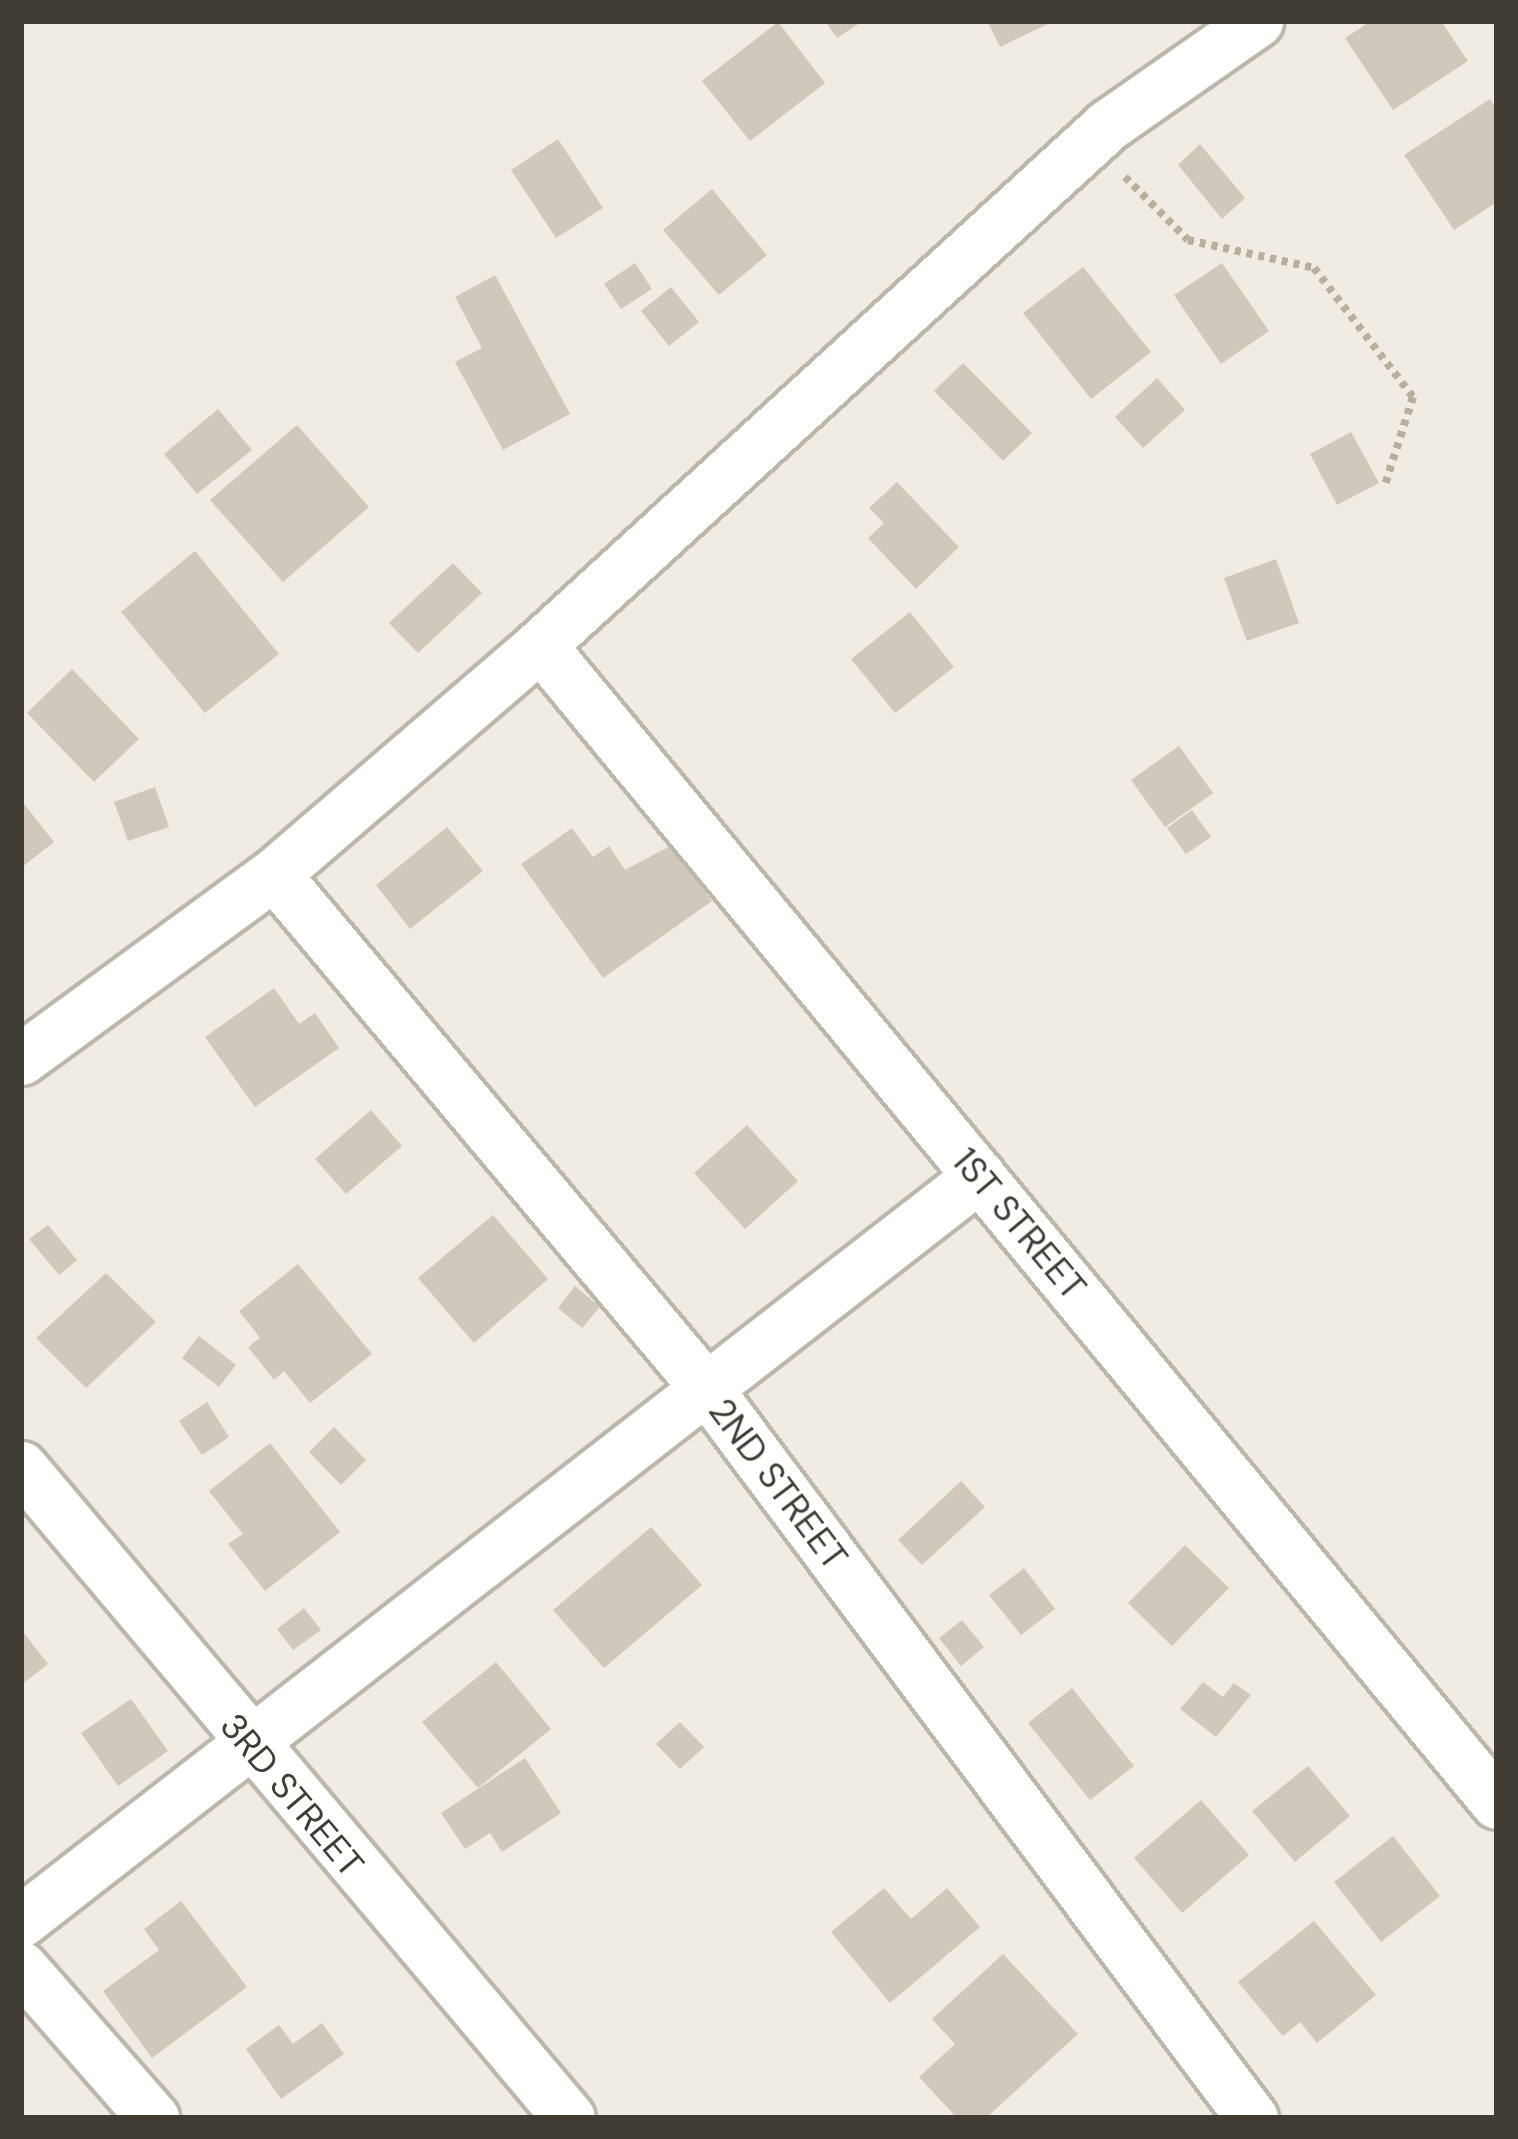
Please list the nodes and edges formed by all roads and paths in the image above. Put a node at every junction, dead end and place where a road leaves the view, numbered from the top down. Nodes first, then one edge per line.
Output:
1 (1256, 21) edge
2 (1090, 142) junction
3 (1385, 485) dead end
4 (540, 645) junction
5 (274, 874) junction
6 (21, 1059) edge
7 (979, 1176) junction
8 (706, 1388) junction
9 (21, 1467) edge
10 (248, 1746) junction
11 (1497, 1803) edge
12 (21, 1921) edge
13 (21, 1967) edge
14 (152, 2118) edge
15 (569, 2118) edge
16 (1252, 2118) edge

1 - 2 street
2 - 3 path
2 - 4 street
4 - 5 street
4 - 7 street, 1ST STREET
5 - 6 street
5 - 8 street, 2ND STREET
7 - 8 street
7 - 11 street, 1ST STREET
8 - 10 street
8 - 16 street, 2ND STREET
9 - 10 street, 3RD STREET
10 - 12 street
10 - 15 street, 3RD STREET
13 - 14 street

